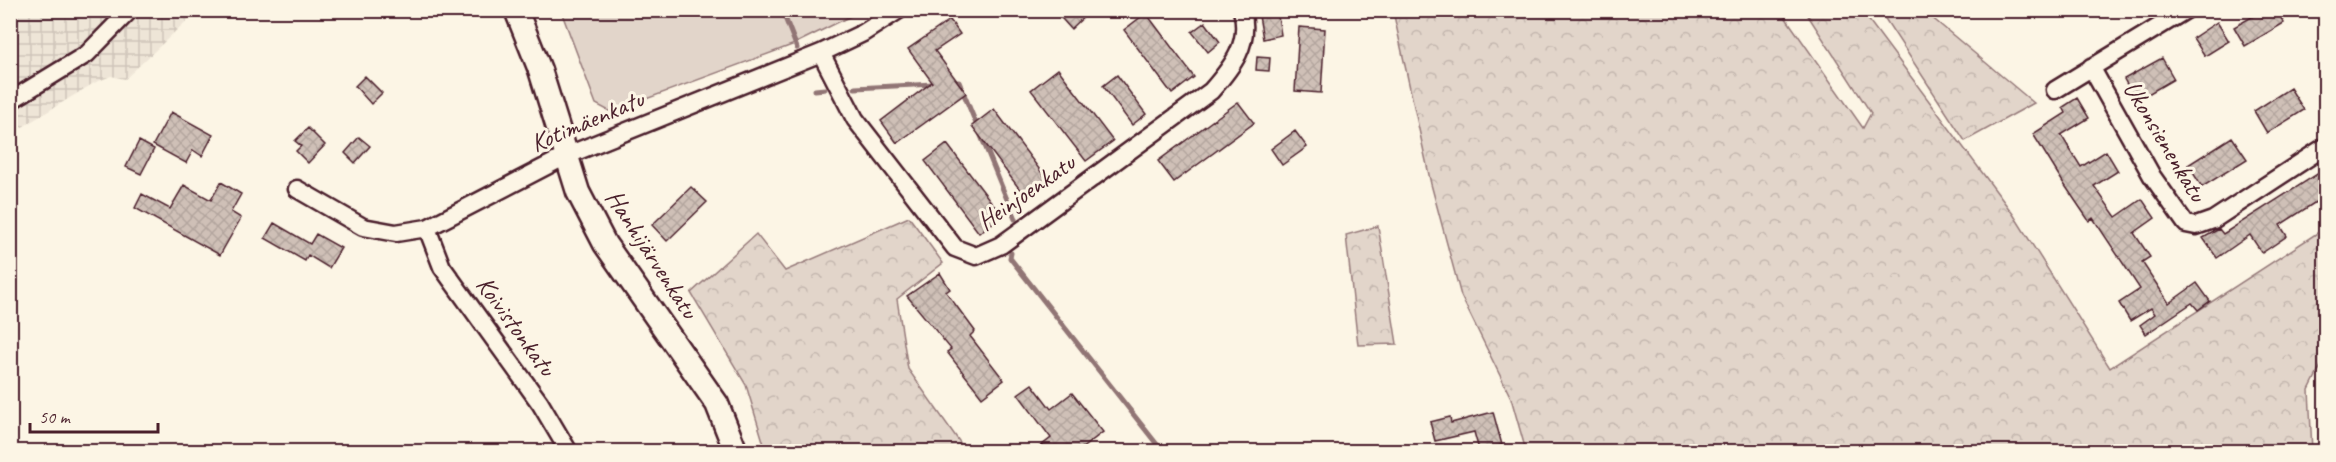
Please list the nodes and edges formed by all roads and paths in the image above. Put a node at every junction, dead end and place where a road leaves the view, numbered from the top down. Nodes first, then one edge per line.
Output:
1 (130, 10) edge
2 (516, 10) edge
3 (899, 10) edge
4 (1242, 10) edge
5 (2186, 10) edge
6 (822, 53) junction
7 (2091, 67) junction
8 (2055, 90) dead end
9 (10, 101) edge
10 (2325, 146) edge
11 (568, 155) junction
12 (297, 189) dead end
13 (427, 228) junction
14 (568, 452) edge
15 (736, 452) edge

1 - 9 street
2 - 11 street, Hanhijärvenkatu
3 - 6 street, Kotimäenkatu
4 - 6 street, Heinjoenkatu
5 - 7 street
6 - 11 street, Kotimäenkatu
7 - 8 street
7 - 10 street, Ukonsienenkatu
11 - 13 street, Kotimäenkatu
11 - 15 street, Hanhijärvenkatu
12 - 13 street, Kotimäenkatu
13 - 14 street, Koivistonkatu

